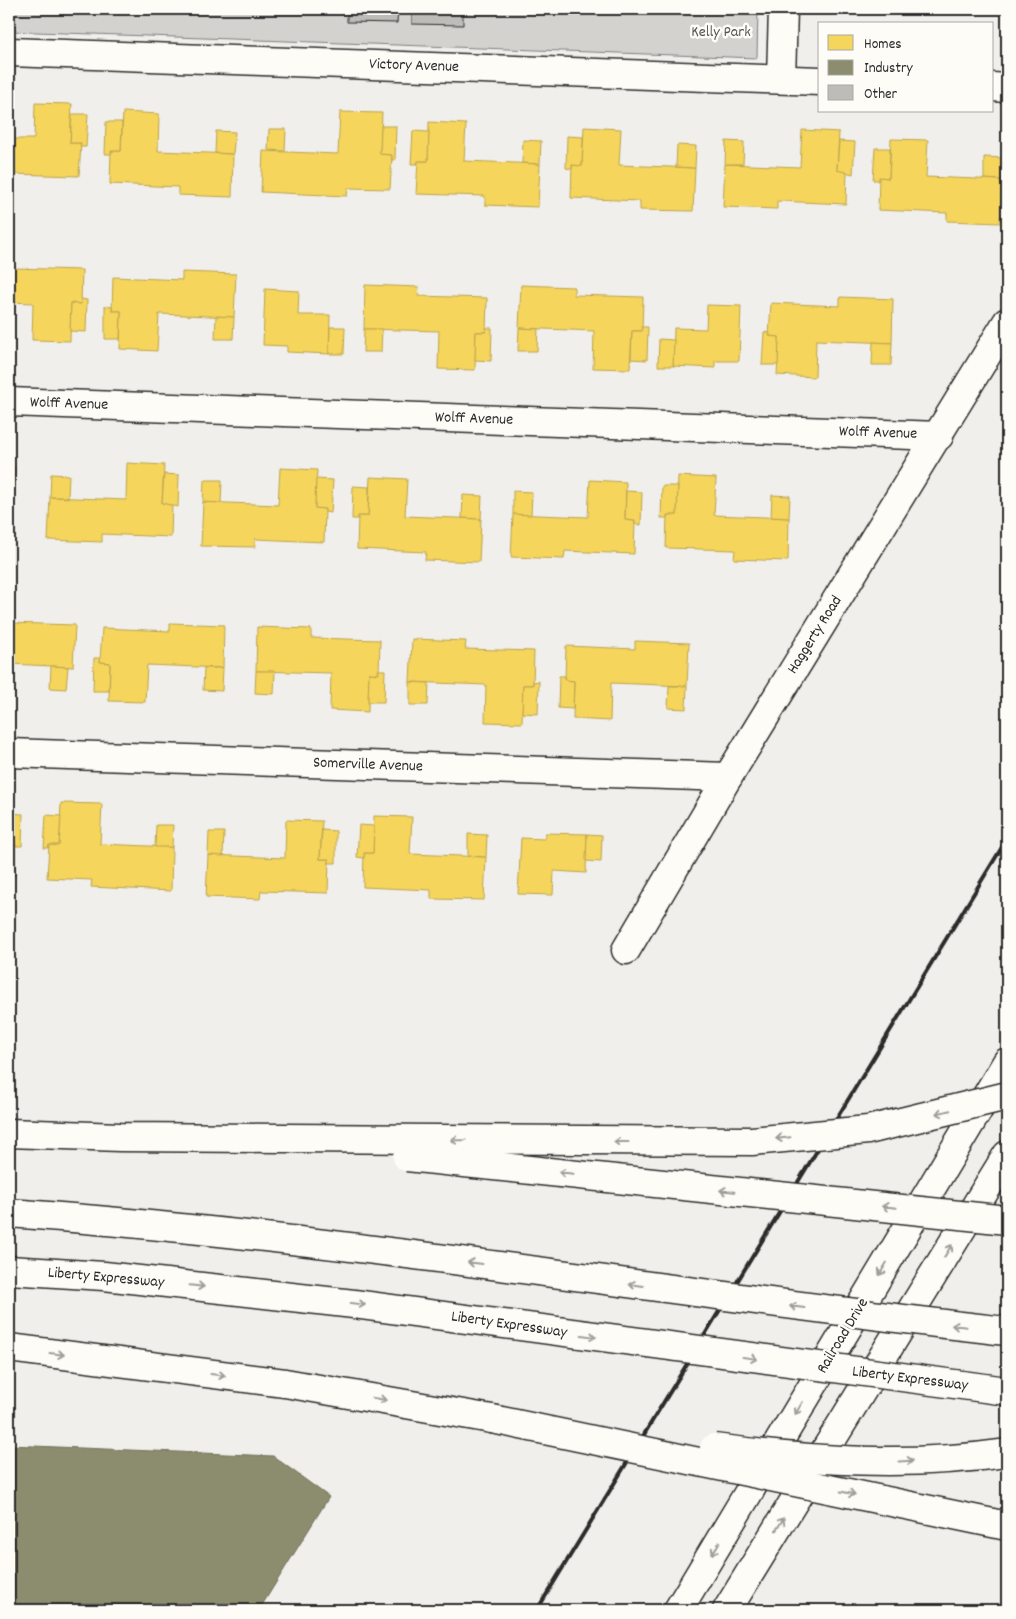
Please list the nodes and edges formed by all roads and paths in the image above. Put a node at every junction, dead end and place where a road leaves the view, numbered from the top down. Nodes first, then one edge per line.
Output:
1 (783, 9) edge
2 (9, 52) edge
3 (781, 79) junction
4 (818, 81) edge
5 (994, 87) edge
6 (1007, 88) edge
7 (1007, 322) edge
8 (9, 402) edge
9 (939, 436) junction
10 (9, 753) edge
11 (728, 777) junction
12 (626, 950) dead end
13 (1007, 1062) edge
14 (1007, 1096) edge
15 (9, 1133) edge
16 (120, 1137) junction
17 (1007, 1155) edge
18 (9, 1213) edge
19 (1007, 1220) edge
20 (9, 1270) edge
21 (1007, 1331) edge
22 (9, 1348) edge
23 (1007, 1391) edge
24 (492, 1419) junction
25 (1007, 1453) edge
26 (1007, 1526) edge
27 (678, 1610) edge
28 (727, 1610) edge

1 - 3 main road
2 - 3 main road, Victory Avenue
3 - 4 main road, Victory Avenue
5 - 6 main road
7 - 9 main road, Haggerty Road
8 - 9 main road, Wolff Avenue
9 - 11 main road, Haggerty Road
10 - 11 main road, Somerville Avenue
11 - 12 main road, Haggerty Road
13 -> 27 main road, Railroad Drive
14 -> 16 main road, bridge
15 - 16 main road, bridge
19 -> 16 main road, bridge
28 -> 17 main road
21 -> 18 main road, bridge
20 -> 23 main road, Liberty Expressway, bridge
22 -> 24 main road
24 -> 25 main road, bridge
24 -> 26 main road, bridge

